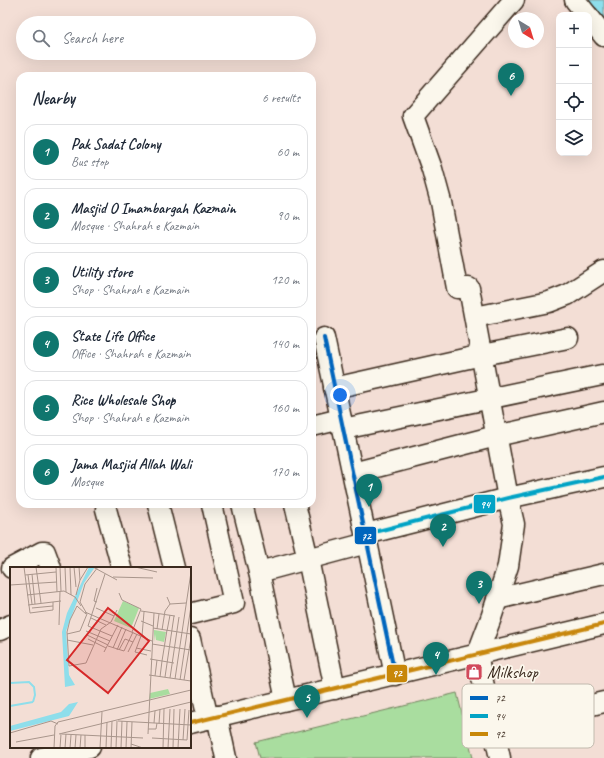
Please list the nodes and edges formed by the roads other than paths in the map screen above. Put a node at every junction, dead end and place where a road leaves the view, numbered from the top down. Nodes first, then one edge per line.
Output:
1 (514, 0) edge
2 (575, 0) edge
3 (585, 12) edge
4 (592, 21) edge
5 (604, 36) edge
6 (604, 271) edge
7 (475, 317) junction
8 (324, 338) dead end
9 (568, 338) dead end
10 (482, 355) junction
11 (602, 375) dead end
12 (334, 388) junction
13 (490, 398) junction
14 (604, 412) edge
15 (342, 424) junction
16 (316, 426) edge
17 (496, 436) junction
18 (353, 473) junction
19 (604, 478) edge
20 (508, 498) junction
21 (159, 508) edge
22 (213, 508) edge
23 (243, 508) edge
24 (296, 508) edge
25 (106, 509) dead end
26 (366, 538) junction
27 (308, 559) junction
28 (14, 567) edge
29 (51, 567) edge
30 (122, 567) edge
31 (174, 567) edge
32 (10, 569) edge
33 (259, 572) junction
34 (604, 574) edge
35 (0, 575) edge
36 (497, 599) junction
37 (191, 614) edge
38 (604, 624) edge
39 (10, 625) edge
40 (0, 630) edge
41 (191, 644) edge
42 (477, 655) junction
43 (395, 675) junction
44 (484, 684) edge
45 (335, 689) junction
46 (286, 700) junction
47 (604, 702) edge
48 (594, 704) edge
49 (205, 719) edge
50 (87, 748) edge
51 (93, 748) edge
52 (498, 748) edge
53 (41, 758) edge
54 (101, 758) edge
55 (226, 758) edge
56 (500, 758) edge

1 - 7 street
2 - 3 street
4 - 5 street
6 - 7 street
7 - 10 street
8 - 12 street
9 - 10 street
10 - 12 street
10 - 13 street
11 - 13 street
12 - 15 street
13 - 15 street
13 - 17 street
14 - 17 street
15 - 16 street
15 - 18 street
17 - 18 street
17 - 20 street
18 - 26 street
19 - 20 street
20 - 26 street
20 - 36 street
21 - 31 street
22 - 37 street
23 - 33 street
24 - 27 street
25 - 30 street
26 - 27 street
26 - 43 street
27 - 33 street
27 - 45 street
28 - 29 street
32 - 35 street
33 - 46 street
34 - 36 street
36 - 42 street
38 - 42 street
39 - 40 street
41 - 49 street
42 - 43 street
42 - 44 street
43 - 45 street
45 - 46 street
46 - 49 street
47 - 48 street
49 - 55 street
50 - 53 street
51 - 54 street
52 - 56 street

